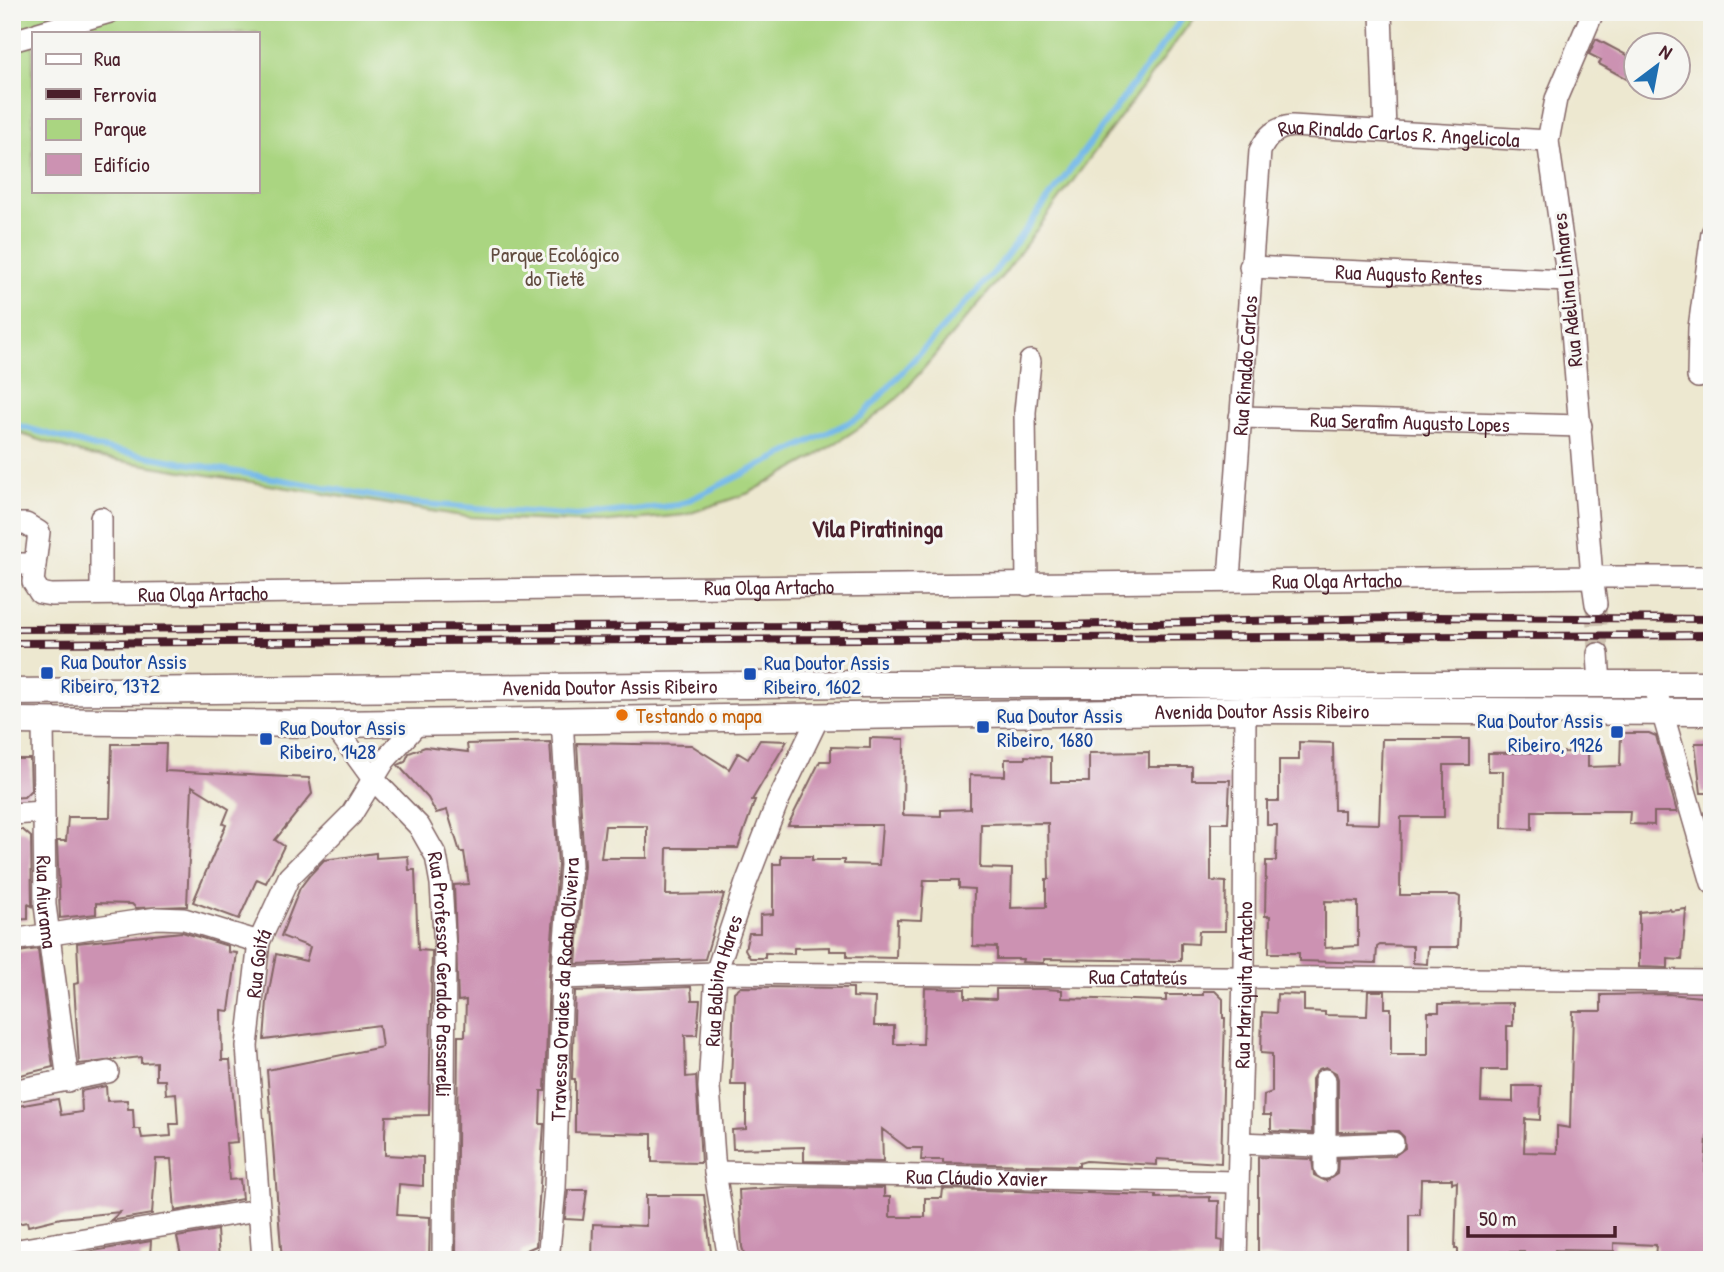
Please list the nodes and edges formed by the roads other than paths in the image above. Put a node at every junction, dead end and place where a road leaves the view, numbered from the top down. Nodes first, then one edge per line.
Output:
1 (110, 12) edge
2 (1381, 12) edge
3 (1593, 12) edge
4 (42, 32) edge
5 (32, 35) edge
6 (12, 41) edge
7 (1385, 131) junction
8 (1548, 141) junction
9 (1260, 152) joint
10 (1712, 233) edge
11 (1250, 267) junction
12 (1568, 281) junction
13 (1030, 361) dead end
14 (1698, 377) dead end
15 (1240, 416) junction
16 (1581, 426) junction
17 (101, 518) dead end
18 (12, 524) edge
19 (12, 564) edge
20 (35, 564) junction
21 (1592, 576) junction
22 (1712, 577) edge
23 (1229, 579) junction
24 (1027, 585) junction
25 (102, 592) junction
26 (1596, 604) tunnel mouth
27 (1598, 654) tunnel mouth
28 (858, 684) junction
29 (1654, 684) junction
30 (1712, 684) edge
31 (1600, 685) junction
32 (12, 692) edge
33 (1245, 710) junction
34 (1661, 711) junction
35 (1712, 712) edge
36 (818, 718) junction
37 (562, 719) junction
38 (43, 720) junction
39 (12, 721) edge
40 (419, 722) junction
41 (333, 724) junction
42 (373, 779) junction
43 (43, 812) junction
44 (12, 814) edge
45 (1712, 883) edge
46 (48, 934) junction
47 (12, 940) edge
48 (259, 942) junction
49 (716, 973) junction
50 (1244, 975) junction
51 (562, 978) junction
52 (1712, 981) edge
53 (108, 1072) dead end
54 (1325, 1080) dead end
55 (68, 1081) junction
56 (12, 1091) edge
57 (1239, 1143) junction
58 (1393, 1143) dead end
59 (1325, 1145) junction
60 (1325, 1168) dead end
61 (715, 1172) junction
62 (1238, 1182) junction
63 (258, 1210) junction
64 (12, 1251) edge
65 (263, 1260) edge
66 (443, 1260) edge
67 (548, 1260) edge
68 (729, 1260) edge
69 (1236, 1260) edge

1 - 4 street
2 - 7 street
3 - 8 street, Rua Adelina Linhares
5 - 6 street
7 - 8 street, Rua Rinaldo Carlos R. Angelicola
7 - 9 street, Rua Rinaldo Carlos R. Angelicola
8 - 12 street, Rua Adelina Linhares
9 - 11 street, Rua Rinaldo Carlos
10 - 14 street
11 - 12 street, Rua Augusto Rentes
11 - 15 street, Rua Rinaldo Carlos
12 - 16 street, Rua Adelina Linhares
13 - 24 street
15 - 16 street, Rua Serafim Augusto Lopes
15 - 23 street, Rua Rinaldo Carlos
16 - 21 street, Rua Adelina Linhares
17 - 25 street
18 - 20 street, Rua Olga Artacho
19 - 20 street
20 - 25 street, Rua Olga Artacho
21 - 22 street, Rua Olga Artacho
21 - 23 street, Rua Olga Artacho
21 - 26 street
23 - 24 street, Rua Olga Artacho
24 - 25 street, Rua Olga Artacho
27 - 31 street
28 - 31 main road, Avenida Doutor Assis Ribeiro
28 - 32 main road, Avenida Doutor Assis Ribeiro
28 - 36 main road
29 - 30 main road, Avenida Doutor Assis Ribeiro
29 - 31 main road, Avenida Doutor Assis Ribeiro
29 - 34 street
33 - 34 main road, Avenida Doutor Assis Ribeiro
33 - 36 main road, Avenida Doutor Assis Ribeiro
33 - 50 street, Rua Mariquita Artacho
34 - 35 main road, Avenida Doutor Assis Ribeiro
34 - 45 street
36 - 37 main road, Avenida Doutor Assis Ribeiro
36 - 49 street, Rua Balbina Hares
37 - 40 main road, Avenida Doutor Assis Ribeiro
37 - 51 street, Travessa Oraides da Rocha Oliveira
38 - 39 main road, Avenida Doutor Assis Ribeiro
38 - 41 main road, Avenida Doutor Assis Ribeiro
38 - 43 street, Rua Aiurama
40 - 41 main road, Avenida Doutor Assis Ribeiro
40 - 42 street, Rua Goitá
41 - 42 street, Rua Professor Geraldo Passarelli
42 - 48 street, Rua Goitá
42 - 66 street, Rua Professor Geraldo Passarelli
43 - 44 street
43 - 46 street, Rua Aiurama
46 - 47 street
46 - 48 street
46 - 55 street, Rua Aiurama
48 - 63 street, Rua Goitá
49 - 50 street, Rua Catateús
49 - 51 street, Rua Catateús
49 - 61 street, Rua Balbina Hares
50 - 52 street, Rua Catateús
50 - 57 street, Rua Mariquita Artacho
51 - 67 street, Travessa Oraides da Rocha Oliveira
53 - 55 street
54 - 59 street
55 - 56 street
57 - 59 street
57 - 62 street, Rua Mariquita Artacho
58 - 59 street
59 - 60 street
61 - 62 street, Rua Cláudio Xavier
61 - 68 street, Rua Balbina Hares
62 - 69 street, Rua Mariquita Artacho
63 - 64 street
63 - 65 street, Rua Goitá

